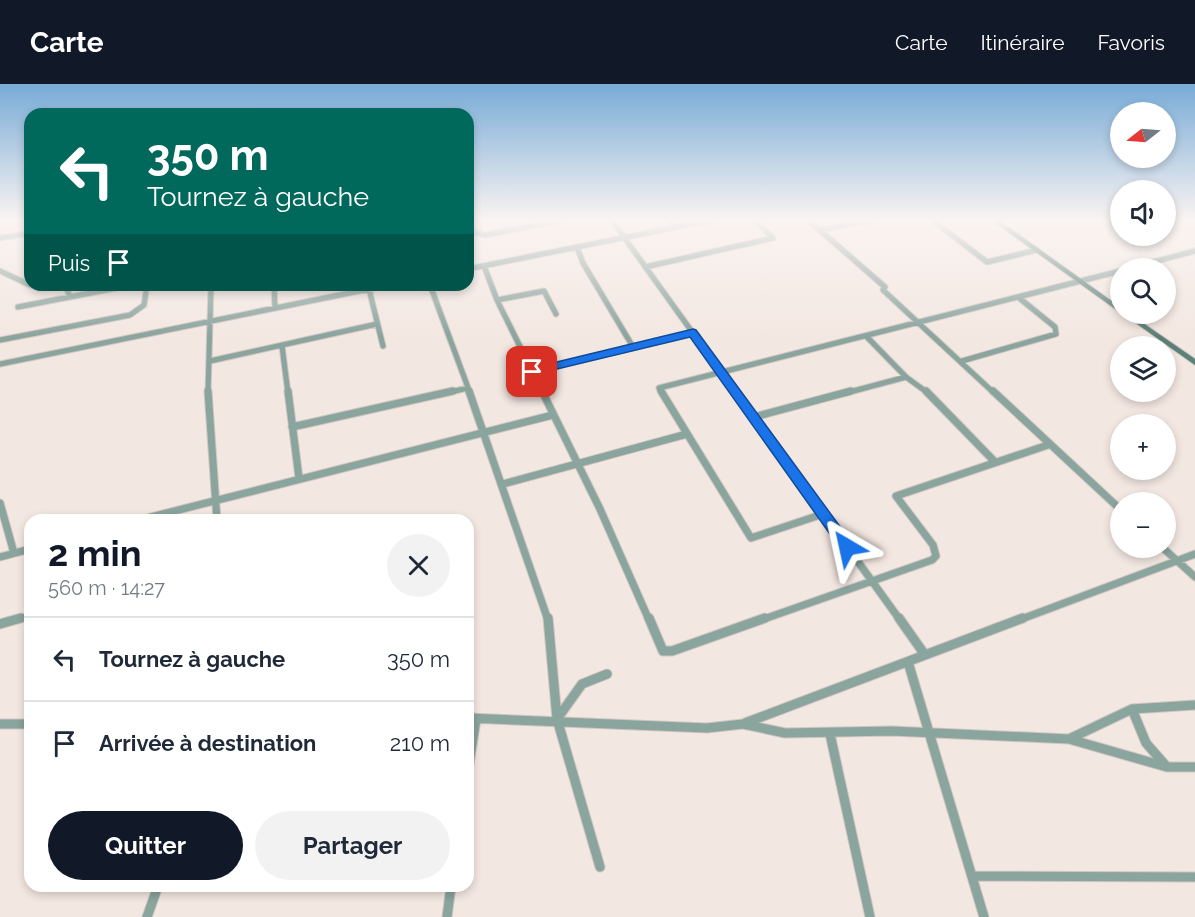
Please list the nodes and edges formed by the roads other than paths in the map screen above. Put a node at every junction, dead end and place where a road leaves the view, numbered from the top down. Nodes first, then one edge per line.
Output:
1 (524, 258) edge
2 (581, 258) edge
3 (638, 258) edge
4 (685, 258) edge
5 (850, 258) edge
6 (982, 258) edge
7 (1004, 258) edge
8 (1048, 258) edge
9 (484, 266) junction
10 (645, 267) junction
11 (474, 268) edge
12 (0, 271) edge
13 (1110, 274) edge
14 (1080, 281) junction
15 (24, 282) edge
16 (68, 291) edge
17 (91, 291) edge
18 (146, 291) edge
19 (211, 291) edge
20 (274, 291) edge
21 (359, 291) edge
22 (369, 291) edge
23 (432, 291) edge
24 (70, 297) junction
25 (1018, 297) junction
26 (497, 300) junction
27 (1110, 303) edge
28 (18, 308) dead end
29 (274, 308) junction
30 (556, 314) dead end
31 (211, 321) junction
32 (920, 322) junction
33 (377, 324) junction
34 (1140, 324) edge
35 (693, 333) junction
36 (867, 337) junction
37 (0, 340) edge
38 (282, 346) junction
39 (383, 346) dead end
40 (633, 347) junction
41 (210, 361) junction
42 (962, 361) junction
43 (1195, 363) edge
44 (0, 364) edge
45 (532, 372) junction
46 (722, 373) junction
47 (906, 377) junction
48 (468, 388) junction
49 (554, 415) junction
50 (754, 417) junction
51 (292, 427) junction
52 (484, 433) junction
53 (687, 434) junction
54 (1048, 445) junction
55 (995, 462) junction
56 (579, 464) junction
57 (299, 478) junction
58 (503, 484) junction
59 (217, 500) junction
60 (1110, 500) edge
61 (0, 503) edge
62 (162, 514) edge
63 (217, 514) edge
64 (823, 514) junction
65 (24, 550) edge
66 (14, 553) junction
67 (1195, 554) edge
68 (0, 557) edge
69 (1175, 558) edge
70 (1178, 561) junction
71 (1195, 577) edge
72 (871, 580) junction
73 (24, 618) edge
74 (0, 624) edge
75 (925, 656) junction
76 (908, 662) junction
77 (606, 674) dead end
78 (1195, 705) edge
79 (1131, 709) junction
80 (474, 719) edge
81 (557, 721) junction
82 (0, 724) edge
83 (24, 724) edge
84 (743, 724) junction
85 (929, 732) junction
86 (830, 734) junction
87 (1069, 739) junction
88 (1167, 767) junction
89 (1195, 767) edge
90 (600, 867) dead end
91 (972, 876) junction
92 (1195, 877) edge
93 (156, 892) edge
94 (450, 892) edge
95 (147, 917) edge
96 (447, 917) edge
97 (870, 917) edge
98 (984, 917) edge

1 - 9 street
2 - 40 street
3 - 10 street
4 - 10 street
5 - 32 street
6 - 7 street
8 - 14 street
9 - 11 street
9 - 26 street
10 - 35 street
12 - 15 street
13 - 14 street
14 - 25 street
14 - 27 street
16 - 24 street
17 - 24 street
18 - 37 street
19 - 31 street
20 - 29 street
21 - 29 street
22 - 33 street
23 - 48 street
24 - 28 street
25 - 32 street
25 - 42 street
26 - 30 street
26 - 45 street
29 - 31 street
31 - 41 street
31 - 44 street
32 - 36 street
32 - 42 street
33 - 38 street
33 - 39 street
34 - 43 street
35 - 40 street
35 - 46 street
36 - 46 street
36 - 47 street
38 - 41 street
38 - 51 street
40 - 45 street
41 - 59 street
42 - 54 street
45 - 49 street
46 - 50 street
46 - 53 street
47 - 50 street
47 - 55 street
48 - 51 street
48 - 52 street
49 - 52 street
49 - 56 street
50 - 64 street
51 - 57 street
52 - 57 street
52 - 58 street
53 - 56 street
53 - 64 street
54 - 55 street
54 - 60 street
55 - 72 street
56 - 58 street
56 - 72 street
57 - 59 street
58 - 81 street
59 - 62 street
59 - 63 street
61 - 66 street
64 - 72 street
65 - 66 street
66 - 68 street
67 - 70 street
69 - 70 street
70 - 71 street
70 - 75 street
72 - 75 street
73 - 74 street
75 - 76 street
76 - 84 street
76 - 85 street
77 - 81 street
78 - 79 street
79 - 87 street
79 - 88 street
80 - 81 street
81 - 84 street
81 - 90 street
82 - 83 street
84 - 86 street
85 - 86 street
85 - 87 street
85 - 91 street
86 - 97 street
87 - 88 street
88 - 89 street
91 - 92 street
91 - 98 street
93 - 95 street
94 - 96 street

